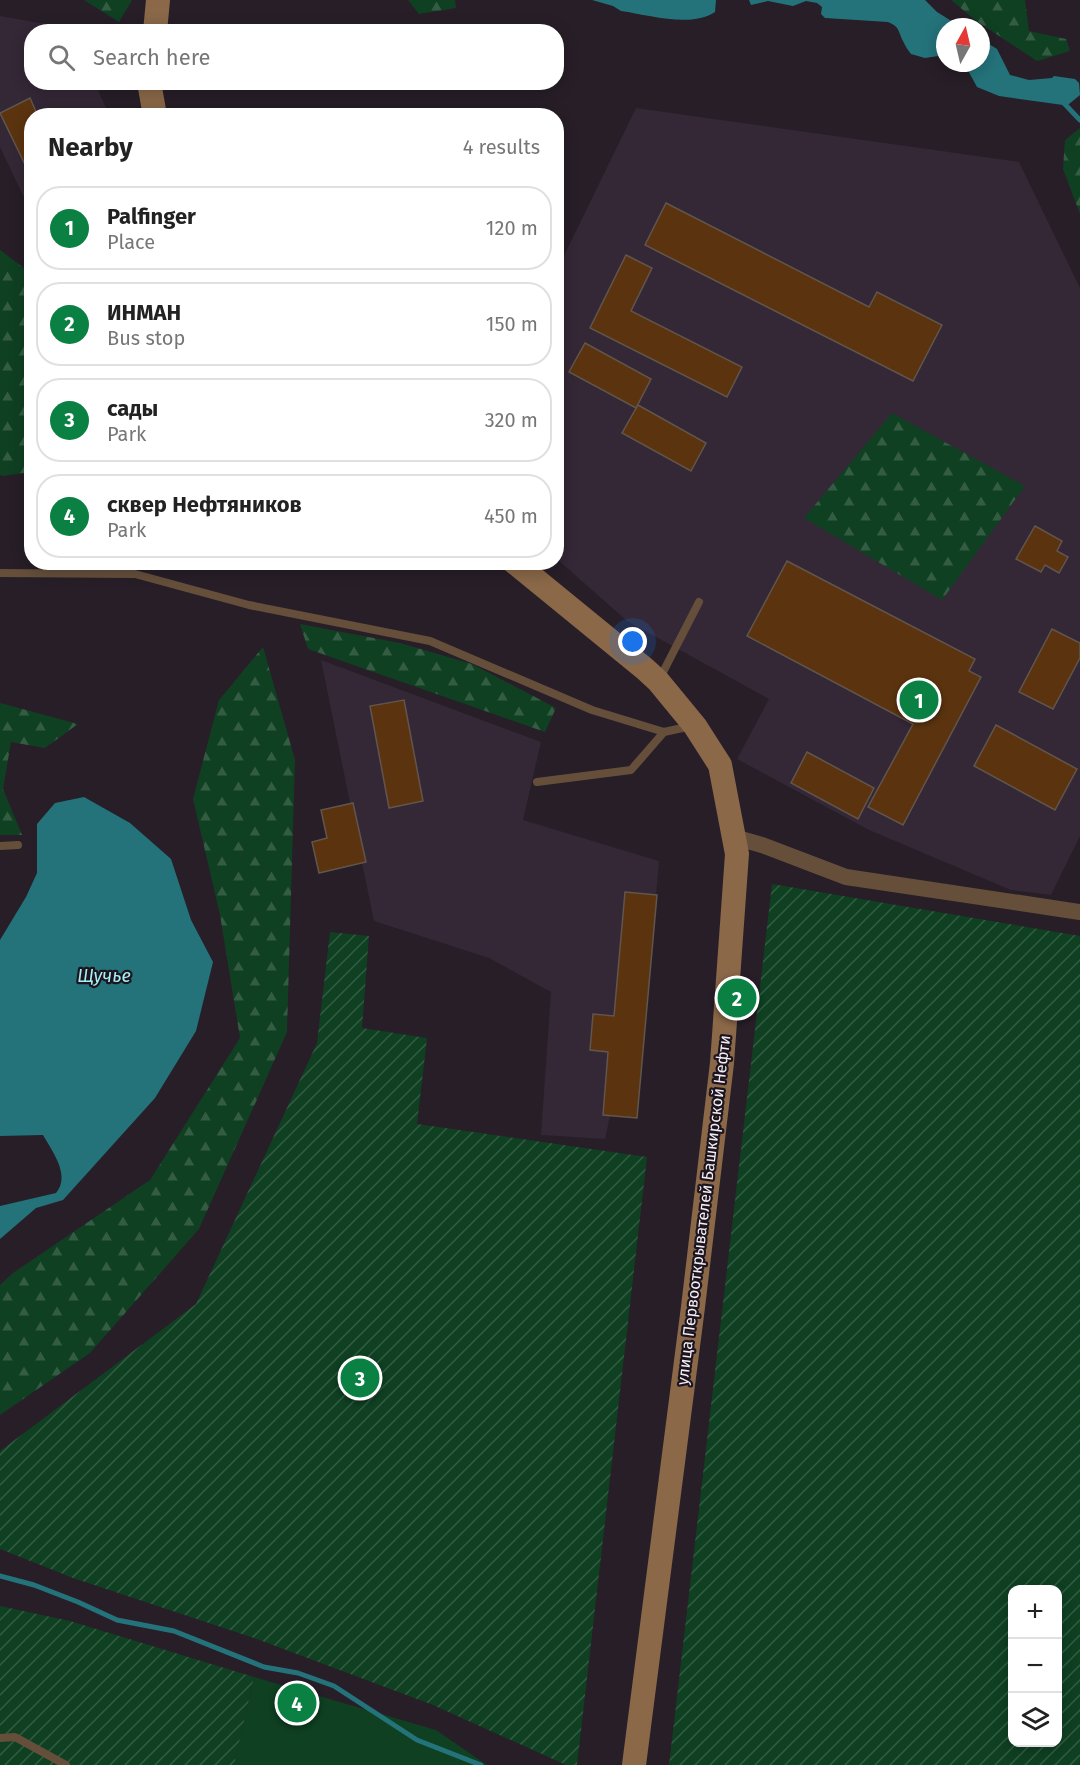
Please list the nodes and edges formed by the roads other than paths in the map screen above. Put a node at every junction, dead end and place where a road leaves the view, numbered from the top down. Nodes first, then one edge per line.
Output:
1 (158, 0) edge
2 (155, 24) edge
3 (150, 90) edge
4 (154, 108) edge
5 (524, 570) edge
6 (0, 573) edge
7 (699, 602) dead end
8 (658, 681) junction
9 (695, 726) junction
10 (664, 732) junction
11 (537, 782) dead end
12 (734, 837) junction
13 (18, 845) dead end
14 (0, 846) edge
15 (1080, 912) edge
16 (0, 1738) edge
17 (66, 1765) edge
18 (634, 1765) edge

1 - 2 street
3 - 4 street
5 - 8 street, улица Первооткрывателей Башкирской Нефти
6 - 10 lane
7 - 8 lane
8 - 9 street, улица Первооткрывателей Башкирской Нефти
9 - 10 lane
9 - 12 street, улица Первооткрывателей Башкирской Нефти
10 - 11 lane
12 - 15 street
12 - 18 street, улица Первооткрывателей Башкирской Нефти
13 - 14 lane
16 - 17 lane

